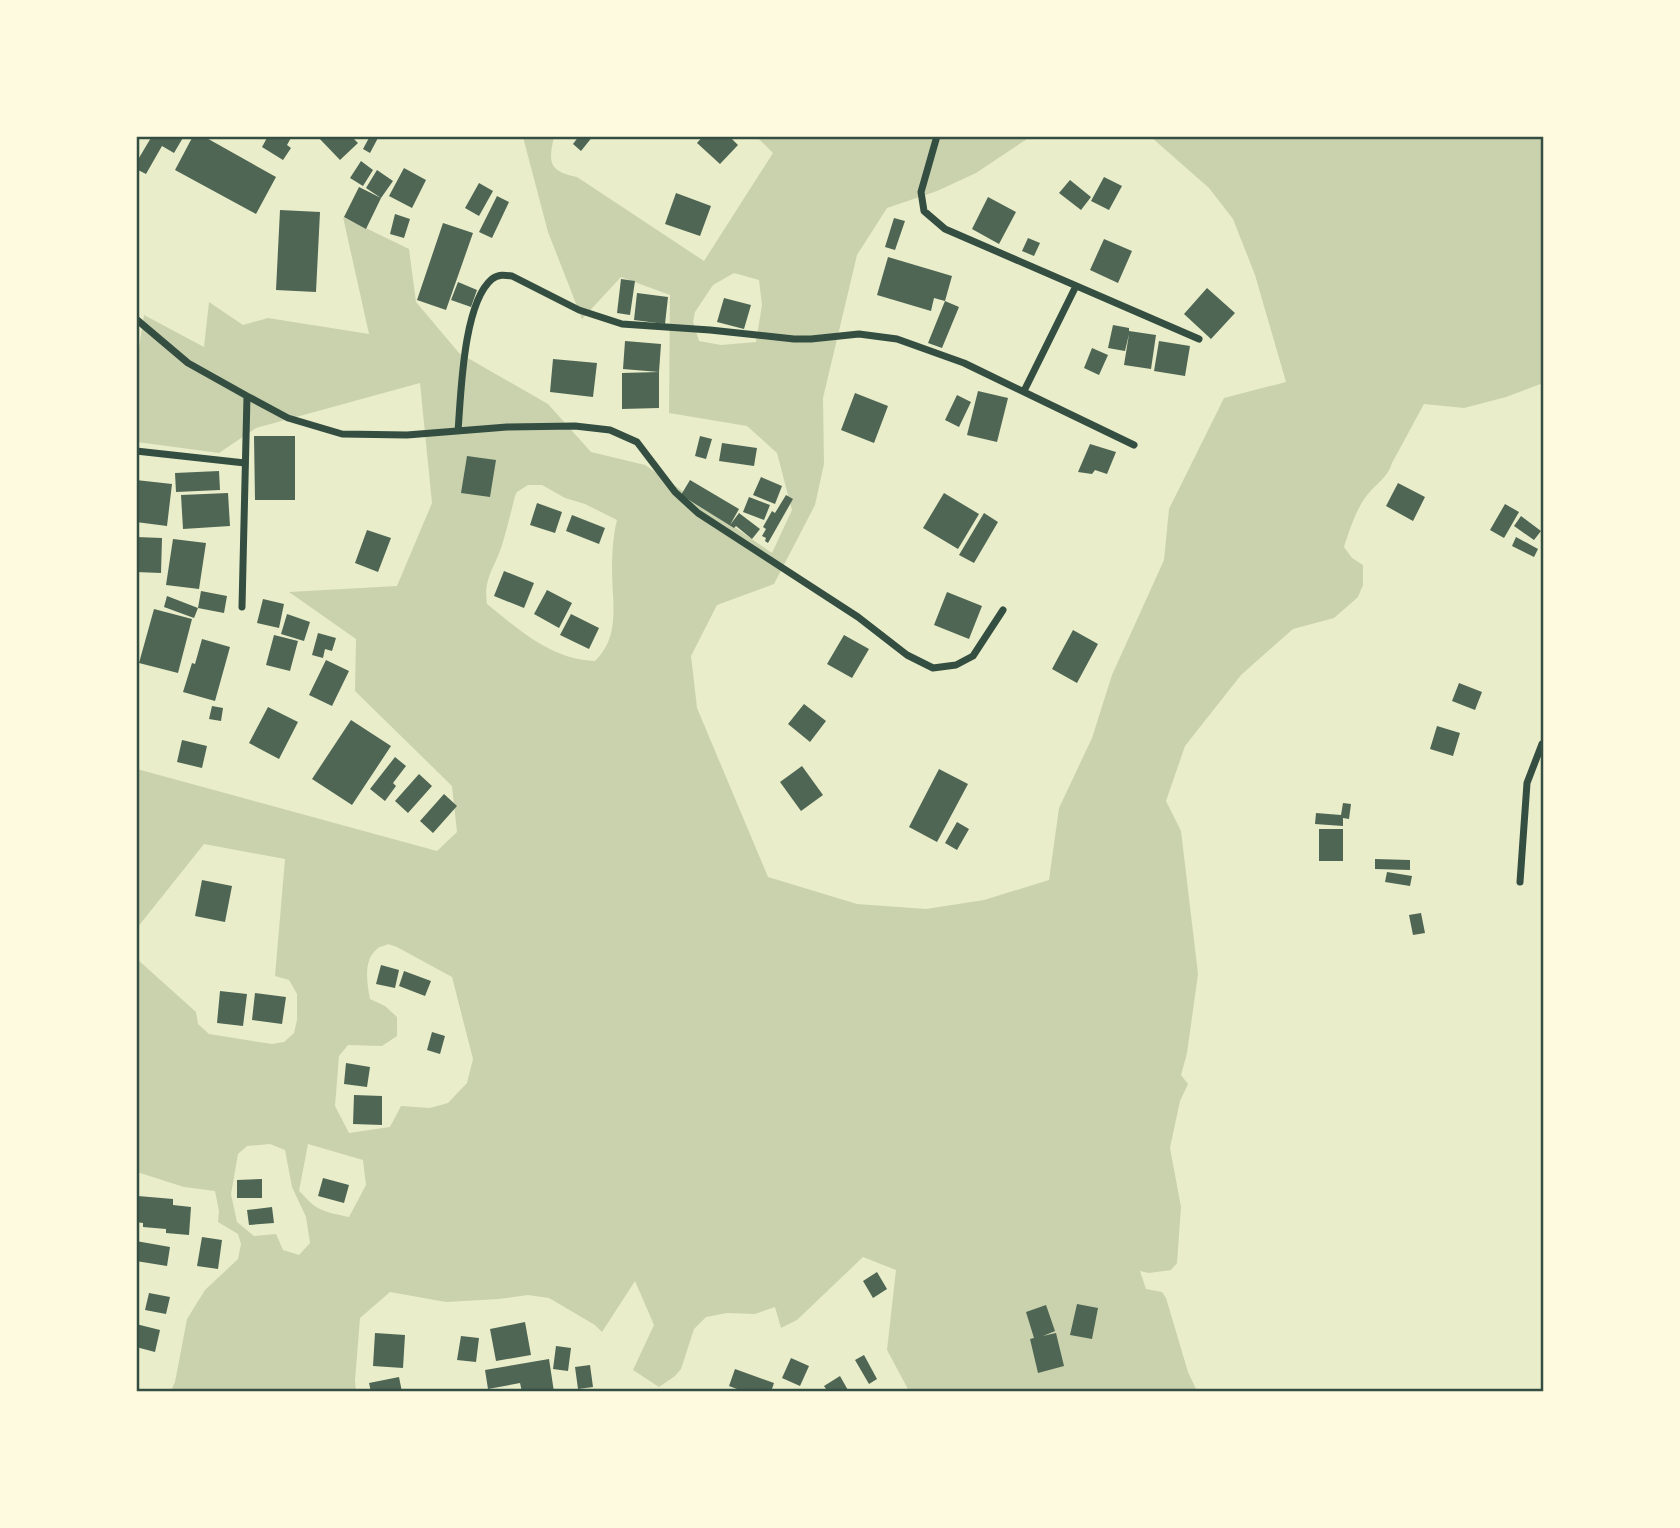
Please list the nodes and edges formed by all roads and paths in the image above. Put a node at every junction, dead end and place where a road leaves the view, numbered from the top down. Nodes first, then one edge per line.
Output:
1 (937, 136) edge
2 (1076, 285) junction
3 (136, 319) edge
4 (1199, 339) dead end
5 (1024, 391) junction
6 (247, 396) junction
7 (458, 431) junction
8 (1133, 445) dead end
9 (136, 451) edge
10 (245, 463) junction
11 (242, 607) dead end
12 (1003, 610) dead end
13 (1544, 743) edge
14 (1520, 882) dead end

1 - 2 street
2 - 4 street
2 - 5 street
3 - 6 street
5 - 7 street
5 - 8 street
6 - 7 street
6 - 10 street
7 - 12 street
9 - 10 street
10 - 11 street
13 - 14 street

